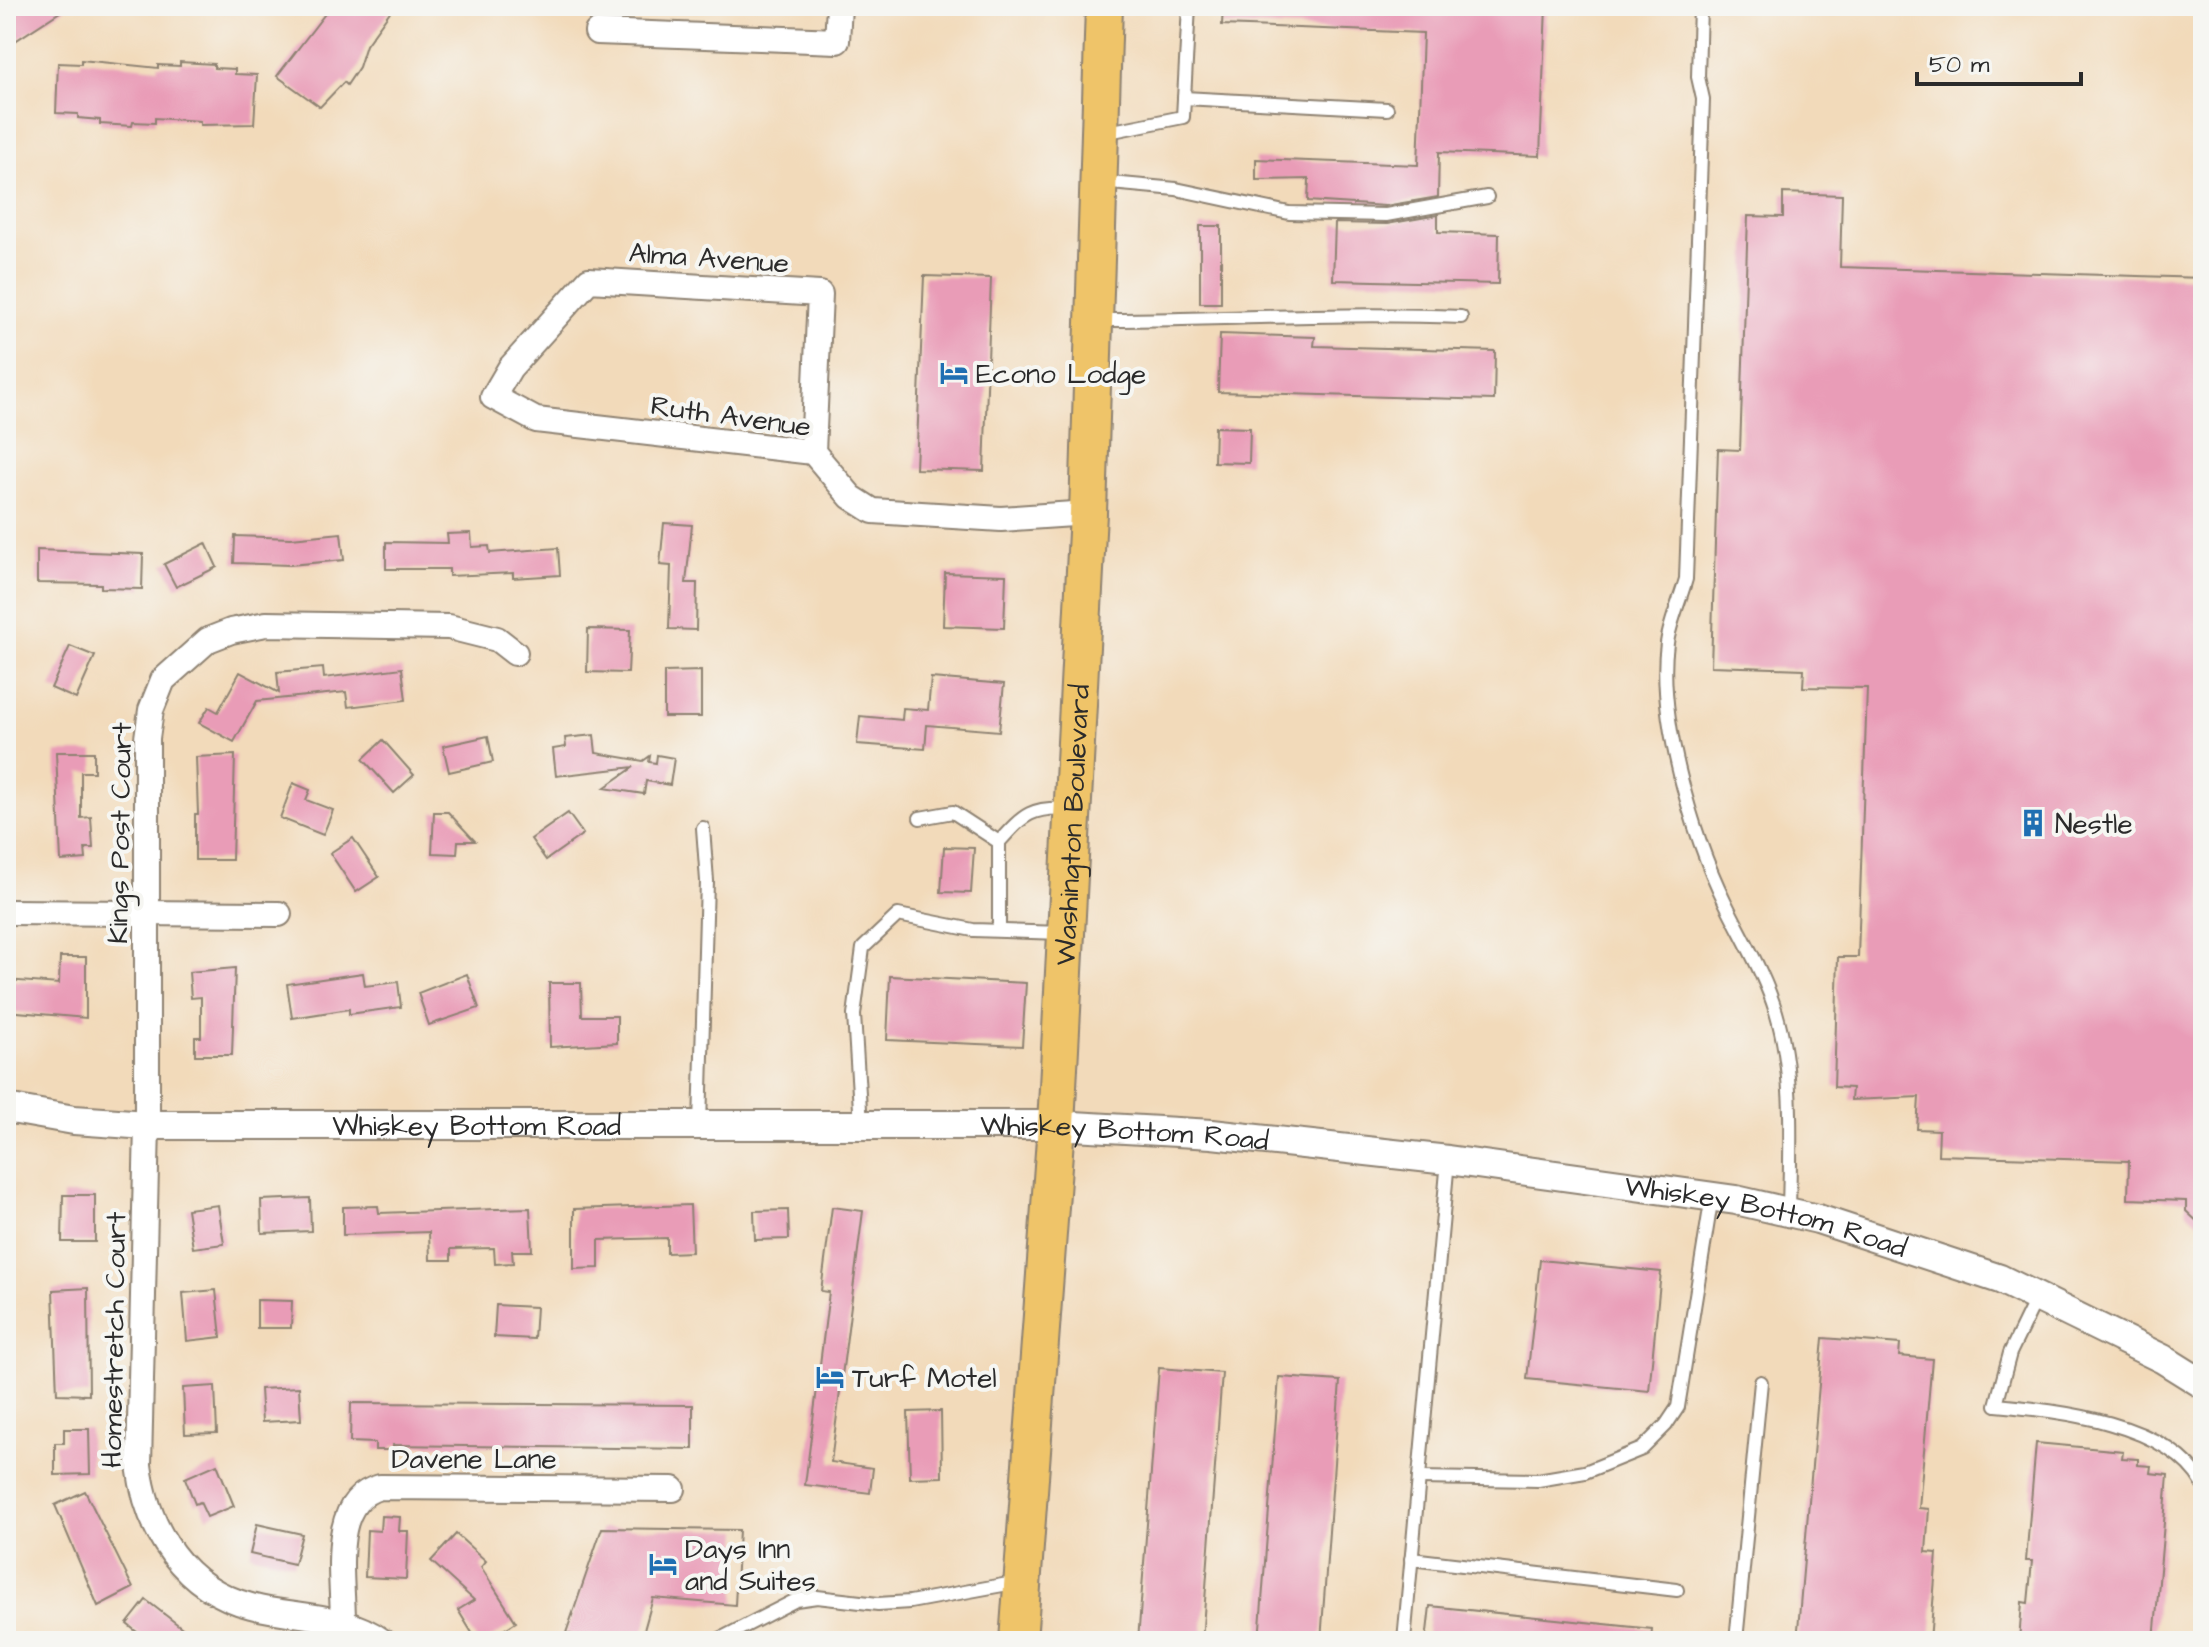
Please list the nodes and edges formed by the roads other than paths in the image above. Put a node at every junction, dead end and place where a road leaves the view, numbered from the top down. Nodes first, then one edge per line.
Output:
1 (839, 6) edge
2 (1104, 6) edge
3 (1189, 6) edge
4 (1700, 6) edge
5 (597, 32) dead end
6 (1184, 98) junction
7 (1387, 109) dead end
8 (1099, 134) junction
9 (1097, 182) junction
10 (1487, 197) dead end
11 (1461, 317) dead end
12 (1093, 320) junction
13 (493, 397) joint
14 (813, 452) junction
15 (1088, 513) junction
16 (515, 653) dead end
17 (1073, 809) junction
18 (920, 818) dead end
19 (703, 828) dead end
20 (999, 842) junction
21 (6, 912) edge
22 (148, 912) junction
23 (279, 914) dead end
24 (999, 929) junction
25 (1066, 933) junction
26 (6, 1108) edge
27 (147, 1125) junction
28 (700, 1125) junction
29 (861, 1125) junction
30 (1056, 1125) junction
31 (1448, 1160) junction
32 (1712, 1196) junction
33 (1789, 1212) junction
34 (2037, 1297) junction
35 (1761, 1382) dead end
36 (2203, 1384) edge
37 (1419, 1478) junction
38 (2203, 1484) edge
39 (673, 1489) dead end
40 (1411, 1559) junction
41 (1022, 1581) junction
42 (1677, 1590) dead end
43 (343, 1621) junction
44 (382, 1641) edge
45 (716, 1641) edge
46 (1018, 1641) edge
47 (1404, 1641) edge
48 (1736, 1641) edge

1 - 5 street
2 - 8 main road, Washington Boulevard
3 - 6 lane
4 - 33 lane
6 - 7 lane
6 - 8 lane
8 - 9 main road, Washington Boulevard
9 - 10 lane
9 - 12 main road, Washington Boulevard
11 - 12 lane
12 - 15 main road, Washington Boulevard
13 - 14 street, Ruth Avenue
13 - 14 street, Alma Avenue
14 - 15 street, Ruth Avenue
15 - 17 main road, Washington Boulevard
16 - 22 street, Kings Post Court
17 - 20 lane
17 - 25 main road, Washington Boulevard
18 - 20 lane
19 - 28 lane
20 - 24 lane
21 - 22 street
22 - 23 street
22 - 27 street, Kings Post Court
24 - 25 lane
24 - 29 lane
25 - 30 main road, Washington Boulevard
26 - 27 street, Whiskey Bottom Road
27 - 28 street, Whiskey Bottom Road
27 - 43 street, Homestretch Court
28 - 29 street, Whiskey Bottom Road
29 - 30 street, Whiskey Bottom Road
30 - 31 street, Whiskey Bottom Road
30 - 41 main road, Washington Boulevard
31 - 32 street, Whiskey Bottom Road
31 - 37 lane
32 - 33 street, Whiskey Bottom Road
32 - 37 lane
33 - 34 street, Whiskey Bottom Road
34 - 36 street, Whiskey Bottom Road
34 - 38 lane
35 - 48 lane
37 - 40 lane
39 - 43 street, Davene Lane
40 - 42 lane
40 - 47 lane
41 - 45 lane
41 - 46 main road, Washington Boulevard
43 - 44 street, Homestretch Court

